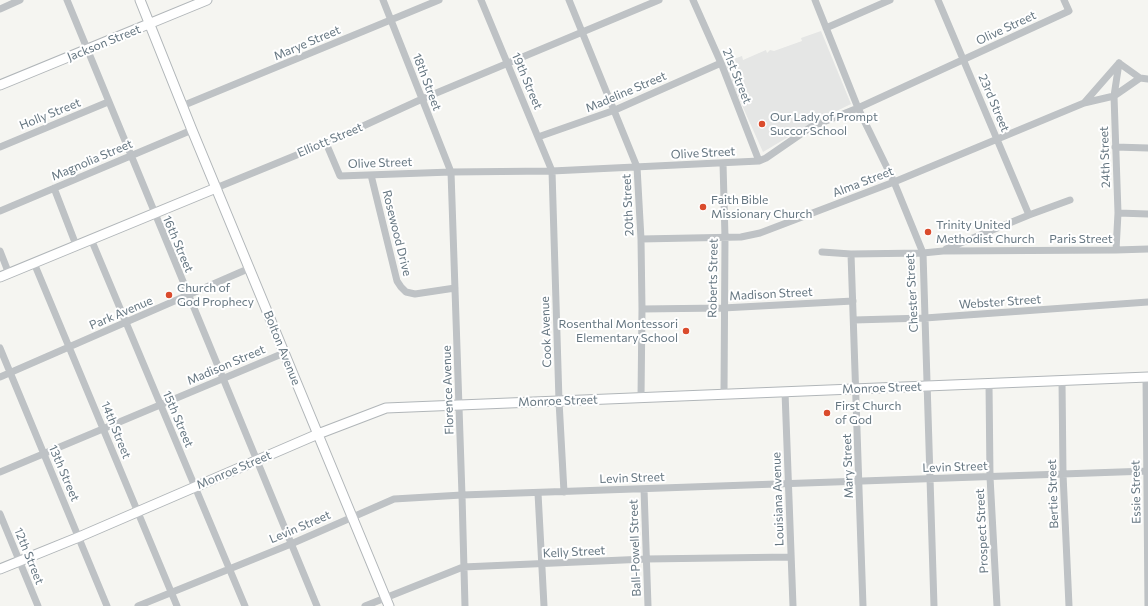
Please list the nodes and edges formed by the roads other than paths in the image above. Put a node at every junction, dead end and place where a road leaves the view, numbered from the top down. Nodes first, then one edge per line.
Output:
1 (20, 0) edge
2 (67, 0) edge
3 (140, 0) edge
4 (207, 0) edge
5 (383, 0) edge
6 (439, 0) edge
7 (481, 0) edge
8 (570, 0) edge
9 (659, 0) edge
10 (693, 0) edge
11 (815, 0) edge
12 (890, 0) edge
13 (938, 0) edge
14 (1064, 0) edge
15 (0, 9) edge
16 (391, 20) junction
17 (150, 24) junction
18 (826, 28) junction
19 (583, 32) junction
20 (86, 50) junction
21 (964, 60) junction
22 (721, 63) junction
23 (1119, 63) junction
24 (507, 64) junction
25 (1140, 78) junction
26 (1148, 79) edge
27 (0, 85) edge
28 (1114, 96) junction
29 (422, 99) junction
30 (108, 102) junction
31 (1084, 103) junction
32 (182, 106) junction
33 (858, 108) junction
34 (615, 110) junction
35 (192, 130) junction
36 (538, 137) junction
37 (997, 140) junction
38 (326, 142) junction
39 (0, 147) edge
40 (1115, 147) junction
41 (1148, 148) edge
42 (130, 156) junction
43 (759, 161) junction
44 (723, 163) junction
45 (637, 167) junction
46 (552, 171) junction
47 (451, 172) junction
48 (371, 175) junction
49 (894, 182) junction
50 (54, 188) junction
51 (216, 188) junction
52 (1070, 200) dead end
53 (0, 211) edge
54 (154, 213) junction
55 (1118, 213) junction
56 (1148, 214) edge
57 (1029, 215) junction
58 (725, 237) junction
59 (92, 239) junction
60 (641, 239) junction
61 (76, 245) junction
62 (1148, 249) edge
63 (942, 250) junction
64 (1116, 250) junction
65 (0, 251) edge
66 (822, 252) dead end
67 (923, 253) junction
68 (851, 254) junction
69 (34, 263) junction
70 (250, 268) junction
71 (9, 274) junction
72 (0, 277) edge
73 (455, 288) junction
74 (188, 295) junction
75 (853, 302) junction
76 (1148, 302) edge
77 (723, 308) junction
78 (642, 309) junction
79 (925, 318) junction
80 (854, 320) junction
81 (126, 323) junction
82 (69, 346) junction
83 (0, 348) edge
84 (284, 353) junction
85 (10, 372) junction
86 (0, 377) edge
87 (1147, 377) edge
88 (222, 378) junction
89 (1062, 381) junction
90 (989, 384) junction
91 (927, 386) junction
92 (856, 389) junction
93 (785, 392) junction
94 (724, 394) junction
95 (641, 397) junction
96 (559, 400) junction
97 (459, 404) junction
98 (161, 405) junction
99 (104, 429) junction
100 (318, 434) junction
101 (44, 454) junction
102 (257, 461) junction
103 (1147, 471) edge
104 (0, 472) edge
105 (1063, 474) junction
106 (990, 477) junction
107 (930, 479) junction
108 (859, 481) junction
109 (788, 484) junction
110 (195, 486) junction
111 (644, 489) junction
112 (564, 492) junction
113 (538, 493) junction
114 (462, 495) junction
115 (137, 511) junction
116 (0, 514) edge
117 (352, 518) junction
118 (79, 537) junction
119 (291, 544) junction
120 (791, 556) junction
121 (646, 559) junction
122 (20, 560) junction
123 (542, 564) junction
124 (463, 567) junction
125 (229, 568) junction
126 (0, 569) edge
127 (171, 592) junction
128 (387, 602) edge
129 (38, 606) edge
130 (107, 606) edge
131 (138, 606) edge
132 (177, 606) edge
133 (245, 606) edge
134 (317, 606) edge
135 (365, 606) edge
136 (465, 606) edge
137 (544, 606) edge
138 (648, 606) edge
139 (793, 606) edge
140 (863, 606) edge
141 (934, 606) edge
142 (997, 606) edge
143 (1069, 606) edge
144 (1148, 606) edge

1 - 15 street
2 - 20 street, 16th Street
3 - 17 main road, Bolton Avenue
4 - 17 main road, Jackson Street
5 - 16 street, 18th Street
6 - 16 street, Marye Street
7 - 24 street, 19th Street
8 - 19 street, 20th Street
9 - 19 street, Elliott Street
10 - 22 street, 21st Street
11 - 18 street, Chester Street
12 - 18 street
13 - 21 street, 23rd Street
14 - 21 street, Olive Street
16 - 29 street, 18th Street
16 - 32 street, Marye Street
17 - 20 main road, Jackson Street
17 - 32 main road, Bolton Avenue
18 - 33 street, Chester Street
19 - 24 street, Elliott Street
19 - 34 street, 20th Street
20 - 27 main road, Jackson Street
20 - 30 street, 16th Street
21 - 33 street, Olive Street
21 - 37 street, 23rd Street
22 - 34 street, Madeline Street
22 - 43 street, 21st Street
23 - 25 street
23 - 28 street, 24th Street
23 - 31 street, Alma Street
24 - 29 street, Elliott Street
24 - 36 street, 19th Street
25 - 26 street
25 - 28 street, Alma Street
28 - 31 street, Alma Street
28 - 40 street, 24th Street
29 - 38 street, Elliott Street
29 - 47 street, 18th Street
30 - 39 street, Holly Street
30 - 42 street, 16th Street
31 - 37 street, Alma Street
32 - 35 main road, Bolton Avenue
33 - 43 street, Olive Street
33 - 49 street, Chester Street
34 - 36 street, Madeline Street
34 - 45 street, 20th Street
35 - 42 street, Magnolia Street
35 - 51 main road, Bolton Avenue
36 - 46 street, 19th Street
37 - 49 street, Alma Street
37 - 57 street, 23rd Street
38 - 48 street, Olive Street
38 - 51 street, Elliott Street
40 - 41 street
40 - 55 street, 24th Street
42 - 50 street, Magnolia Street
42 - 54 street, 16th Street
43 - 44 street, Olive Street
44 - 45 street, Olive Street
44 - 58 street, Roberts Street
45 - 46 street, Olive Street
45 - 60 street, 20th Street
46 - 47 street, Olive Street
46 - 96 street, Cook Avenue
47 - 48 street, Olive Street
47 - 73 street, Florence Avenue
48 - 73 street, Rosewood Drive
49 - 58 street, Alma Street
49 - 67 street, Chester Street
50 - 53 street, Magnolia Street
50 - 61 street
51 - 54 main road, Elliott Street
51 - 70 main road, Bolton Avenue
52 - 57 street
54 - 59 main road, Elliott Street
54 - 74 street, 16th Street
55 - 56 street
55 - 64 street, 24th Street
57 - 63 street
58 - 60 street, Alma Street
58 - 77 street, Roberts Street
59 - 61 main road, Elliott Street
59 - 81 street, 15th Street
60 - 78 street, 20th Street
61 - 69 main road, Elliott Street
62 - 64 street, Paris Street
63 - 64 street, Paris Street
63 - 67 street, Paris Street
65 - 71 street
66 - 68 street, Paris Street
67 - 68 street, Paris Street
67 - 79 street, Chester Street
68 - 75 street, Mary Street
69 - 71 main road, Elliott Street
69 - 82 street, 14th Street
70 - 74 street, Park Avenue
70 - 84 main road, Bolton Avenue
71 - 72 main road, Elliott Street
73 - 97 street, Florence Avenue
74 - 81 street, Park Avenue
74 - 88 street, 16th Street
75 - 77 street, Madison Street
75 - 80 street, Mary Street
76 - 79 street, Webster Street
77 - 78 street, Madison Street
77 - 94 street, Roberts Street
78 - 95 street, 20th Street
79 - 80 street, Webster Street
79 - 91 street, Chester Street
80 - 92 street, Mary Street
81 - 82 street, Park Avenue
81 - 98 street, 15th Street
82 - 85 street, Park Avenue
82 - 99 street, 14th Street
83 - 85 street, 13th Street
84 - 88 street, Madison Street
84 - 100 main road, Bolton Avenue
85 - 86 street, Park Avenue
85 - 101 street, 13th Street
87 - 89 main road, Monroe Street
87 - 103 street, Essie Street
88 - 98 street, Madison Street
88 - 102 street, 16th Street
89 - 90 main road, Monroe Street
89 - 105 street, Bertie Street
90 - 91 main road, Monroe Street
90 - 106 street, Prospect Street
91 - 92 main road, Monroe Street
91 - 107 street, Chester Street
92 - 93 main road, Monroe Street
92 - 108 street, Mary Street
93 - 94 main road, Monroe Street
93 - 109 street, Louisiana Avenue
94 - 95 main road, Monroe Street
95 - 96 main road, Monroe Street
96 - 97 main road, Monroe Street
96 - 112 street, Cook Avenue
97 - 100 main road, Monroe Street
97 - 114 street, Florence Avenue
98 - 99 street, Madison Street
98 - 110 street, 15th Street
99 - 101 street, Madison Street
99 - 115 street, 14th Street
100 - 102 main road, Monroe Street
100 - 117 main road, Bolton Avenue
101 - 104 street, Madison Street
101 - 118 street, 13th Street
102 - 110 main road, Monroe Street
102 - 119 street, 16th Street
103 - 105 street, Levin Street
103 - 144 street, Essie Street
105 - 106 street, Levin Street
105 - 143 street, Bertie Street
106 - 107 street, Levin Street
106 - 142 street, Prospect Street
107 - 108 street, Levin Street
107 - 141 street, Chester Street
108 - 109 street, Levin Street
108 - 140 street, Mary Street
109 - 111 street, Levin Street
109 - 120 street, Louisiana Avenue
110 - 115 main road, Monroe Street
110 - 125 street, 15th Street
111 - 112 street, Levin Street
111 - 121 street, Ball-Powell Street
112 - 113 street, Levin Street
113 - 114 street, Levin Street
113 - 123 street
114 - 117 street, Levin Street
114 - 124 street, Florence Avenue
115 - 118 main road, Monroe Street
115 - 127 street, 14th Street
116 - 122 street, 12th Street
117 - 119 street, Levin Street
117 - 128 main road, Bolton Avenue
118 - 122 main road, Monroe Street
118 - 130 street, 13th Street
119 - 125 street, Levin Street
119 - 134 street, 16th Street
120 - 121 street, Kelly Street
120 - 139 street, Louisiana Avenue
121 - 123 street, Kelly Street
121 - 138 street, Ball-Powell Street
122 - 126 main road, Monroe Street
122 - 129 street, 12th Street
123 - 124 street, Kelly Street
123 - 137 street
124 - 128 street, Kelly Street
124 - 136 street, Florence Avenue
125 - 127 street, Levin Street
125 - 133 street, 15th Street
127 - 131 street, Levin Street
127 - 132 street, 14th Street
128 - 135 street, Kelly Street

